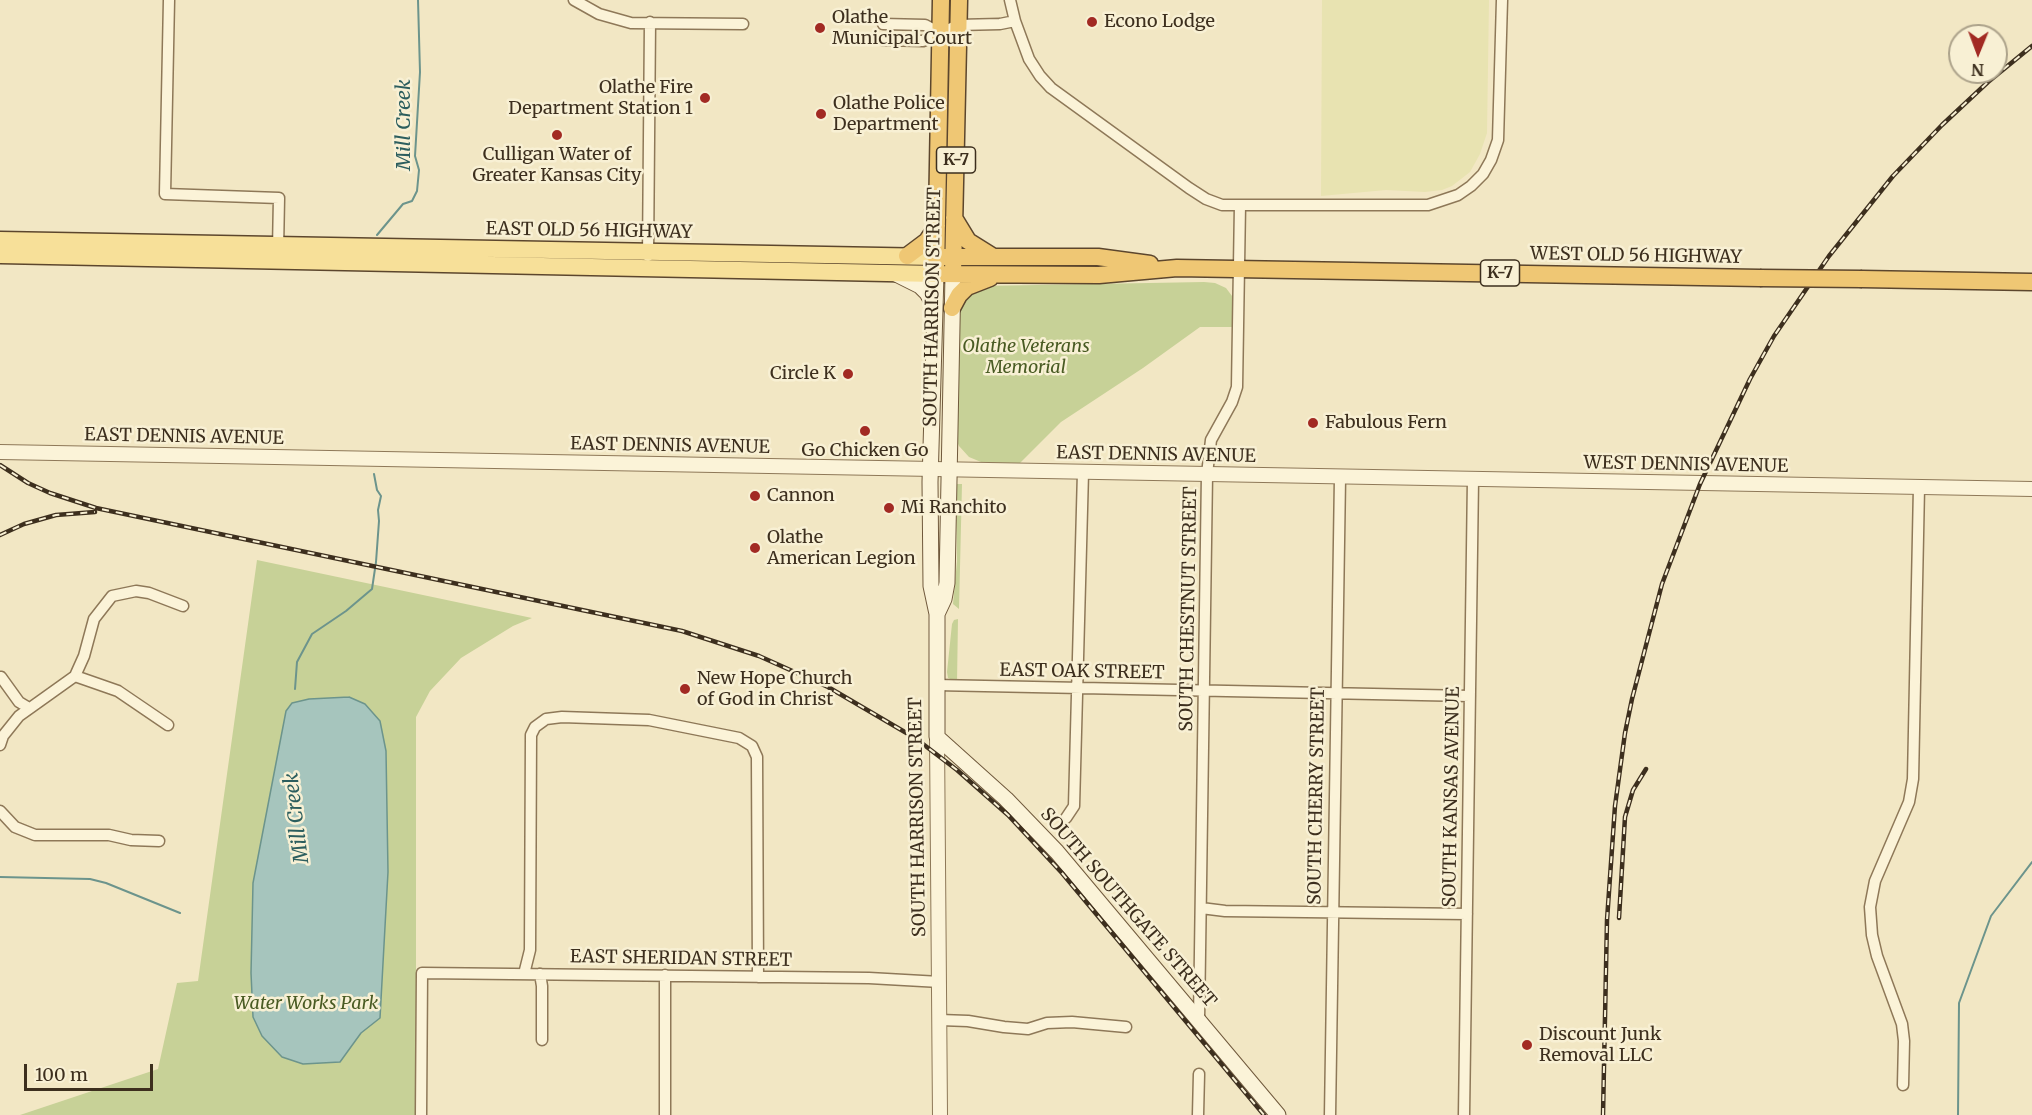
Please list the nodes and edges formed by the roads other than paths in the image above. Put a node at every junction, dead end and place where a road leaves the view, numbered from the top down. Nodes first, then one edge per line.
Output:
1 (168, 0) edge
2 (574, 0) edge
3 (941, 0) edge
4 (959, 0) edge
5 (1011, 0) edge
6 (1502, 0) edge
7 (1015, 21) junction
8 (650, 22) junction
9 (742, 24) dead end
10 (883, 24) dead end
11 (958, 26) junction
12 (940, 33) junction
13 (883, 40) dead end
14 (1240, 205) junction
15 (954, 218) junction
16 (937, 226) junction
17 (0, 240) edge
18 (278, 252) junction
19 (0, 255) edge
20 (907, 256) junction
21 (936, 257) junction
22 (954, 257) junction
23 (993, 257) junction
24 (648, 260) junction
25 (1177, 268) junction
26 (1240, 269) junction
27 (893, 273) junction
28 (936, 274) junction
29 (953, 274) junction
30 (1000, 275) junction
31 (2032, 282) edge
32 (935, 307) junction
33 (952, 308) junction
34 (0, 452) edge
35 (931, 468) junction
36 (948, 469) junction
37 (1083, 472) junction
38 (1207, 474) junction
39 (1340, 477) junction
40 (1473, 479) junction
41 (1918, 488) junction
42 (2032, 489) edge
43 (183, 606) dead end
44 (937, 614) junction
45 (75, 676) junction
46 (2, 677) edge
47 (936, 685) junction
48 (1078, 688) junction
49 (1204, 690) junction
50 (1335, 693) junction
51 (1470, 696) junction
52 (29, 708) junction
53 (168, 725) dead end
54 (937, 737) junction
55 (0, 744) edge
56 (0, 811) edge
57 (1066, 818) dead end
58 (159, 841) dead end
59 (1201, 908) junction
60 (1332, 912) junction
61 (1467, 914) junction
62 (524, 974) junction
63 (540, 974) junction
64 (665, 975) junction
65 (758, 977) junction
66 (940, 982) junction
67 (940, 1020) junction
68 (1199, 1020) junction
69 (1126, 1027) dead end
70 (542, 1040) dead end
71 (1199, 1074) dead end
72 (1903, 1085) dead end
73 (421, 1115) edge
74 (665, 1115) edge
75 (940, 1115) edge
76 (1198, 1115) edge
77 (1278, 1115) edge
78 (1330, 1115) edge
79 (1464, 1115) edge

1 - 18 street
2 - 8 street
3 - 12 highway, SOUTH HARRISON STREET / K-7
4 - 11 highway, SOUTH HARRISON STREET / K-7
5 - 7 street
6 - 14 street
7 - 11 street
7 - 14 street
8 - 9 street
8 - 24 street
10 - 12 street
11 - 12 street
11 - 15 highway, SOUTH HARRISON STREET / K-7
12 - 13 street
12 - 16 highway, SOUTH HARRISON STREET / K-7
14 - 26 street, SOUTH CHESTNUT STREET
15 - 22 highway, SOUTH HARRISON STREET
15 - 23 highway
16 - 20 highway
16 - 21 highway, SOUTH HARRISON STREET / K-7
17 - 18 main road, EAST OLD 56 HIGHWAY
18 - 19 main road, EAST OLD 56 HIGHWAY
18 - 24 main road, EAST OLD 56 HIGHWAY
20 - 21 main road, EAST OLD 56 HIGHWAY
20 - 24 main road, EAST OLD 56 HIGHWAY
21 - 22 highway, EAST OLD 56 HIGHWAY
21 - 28 highway, SOUTH HARRISON STREET / K-7
22 - 23 highway, EAST OLD 56 HIGHWAY
22 - 29 highway, SOUTH HARRISON STREET
23 - 25 highway, EAST OLD 56 HIGHWAY / K-7
24 - 27 main road, EAST OLD 56 HIGHWAY
25 - 26 highway, EAST OLD 56 HIGHWAY / K-7
25 - 30 highway, EAST OLD 56 HIGHWAY / K-7
26 - 31 highway, WEST OLD 56 HIGHWAY / K-7, bridge
26 - 38 street, SOUTH CHESTNUT STREET
27 - 28 main road, EAST OLD 56 HIGHWAY
27 - 32 main road
28 - 29 highway, EAST OLD 56 HIGHWAY / K-7
28 - 32 main road, SOUTH HARRISON STREET
29 - 30 highway, EAST OLD 56 HIGHWAY / K-7
29 - 33 main road, SOUTH HARRISON STREET
30 - 33 highway
32 - 35 main road, SOUTH HARRISON STREET
33 - 36 main road, SOUTH HARRISON STREET
34 - 35 street, EAST DENNIS AVENUE
35 - 36 street, EAST DENNIS AVENUE
35 - 44 main road, SOUTH HARRISON STREET
36 - 37 street, EAST DENNIS AVENUE
36 - 44 main road, SOUTH HARRISON STREET
37 - 38 street, EAST DENNIS AVENUE
37 - 48 street
38 - 39 street, EAST DENNIS AVENUE
38 - 49 street, SOUTH CHESTNUT STREET
39 - 40 street, WEST DENNIS AVENUE
39 - 50 street, SOUTH CHERRY STREET
40 - 41 street, WEST DENNIS AVENUE
40 - 51 street, SOUTH KANSAS AVENUE
41 - 42 street, WEST DENNIS AVENUE
41 - 72 street
43 - 45 street
44 - 47 main road, SOUTH HARRISON STREET
45 - 52 street
45 - 53 street
46 - 52 street
47 - 48 street, EAST OAK STREET
47 - 54 main road, SOUTH HARRISON STREET
48 - 49 street, EAST OAK STREET
48 - 57 street
49 - 50 street, EAST OAK STREET
49 - 59 street, SOUTH CHESTNUT STREET
50 - 51 street, EAST OAK STREET
50 - 60 street, SOUTH CHERRY STREET
51 - 61 street, SOUTH KANSAS AVENUE
52 - 55 street
54 - 66 street, SOUTH HARRISON STREET
54 - 68 main road, SOUTH SOUTHGATE STREET
56 - 58 street
59 - 60 street
59 - 68 street, SOUTH CHESTNUT STREET
60 - 61 street
60 - 78 street, SOUTH CHERRY STREET
61 - 79 street, SOUTH KANSAS AVENUE
62 - 63 street, EAST SHERIDAN STREET
62 - 65 street
62 - 73 street, EAST SHERIDAN STREET
63 - 64 street, EAST SHERIDAN STREET
63 - 70 street
64 - 65 street, EAST SHERIDAN STREET
64 - 74 street
65 - 66 street, EAST SHERIDAN STREET
66 - 67 street, SOUTH HARRISON STREET
67 - 69 street
67 - 75 street, SOUTH HARRISON STREET
68 - 77 main road, SOUTH SOUTHGATE STREET
71 - 76 street

